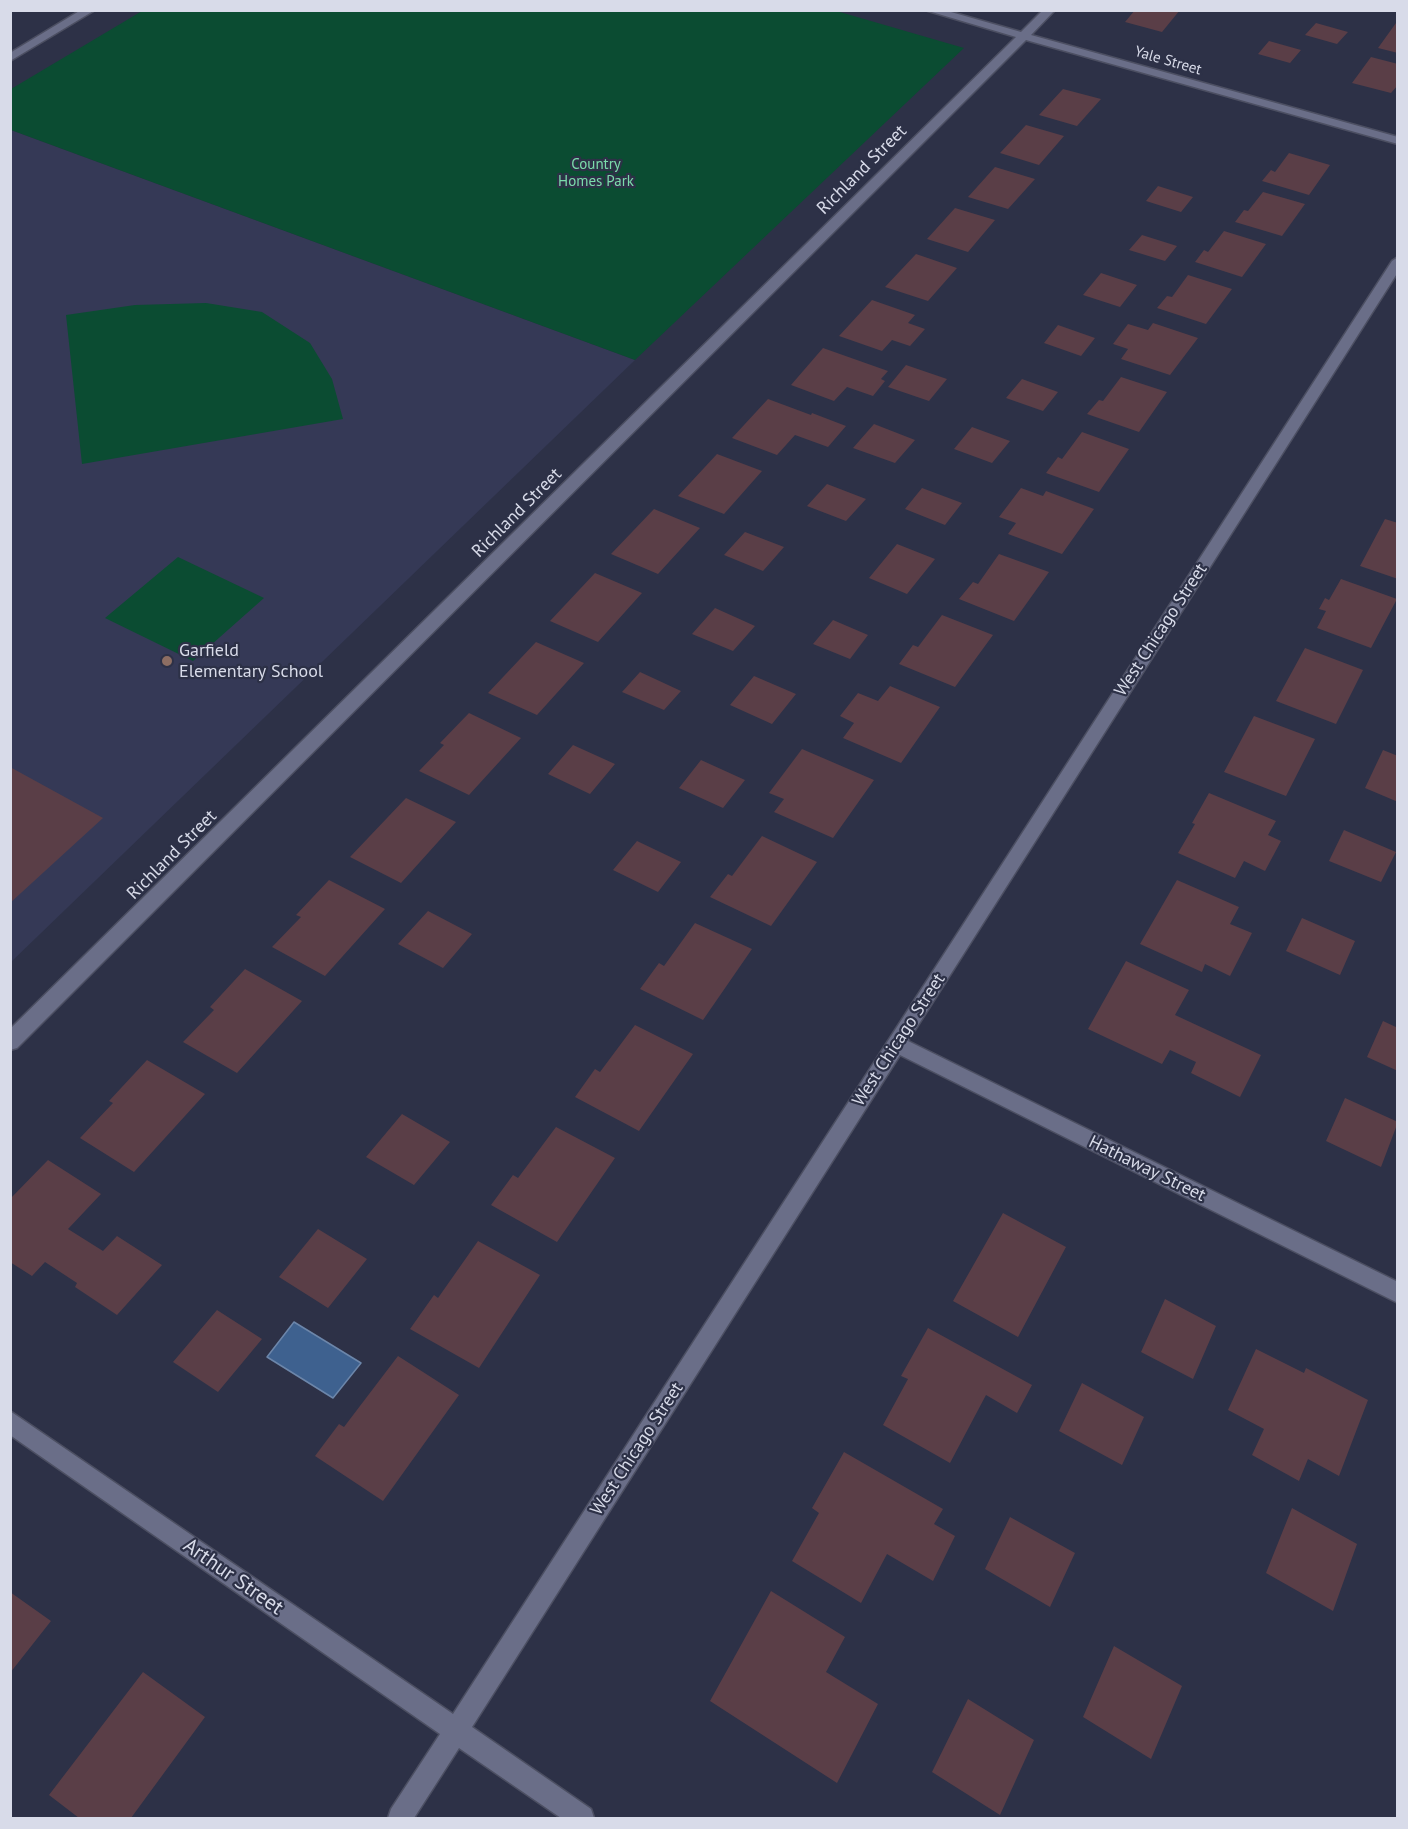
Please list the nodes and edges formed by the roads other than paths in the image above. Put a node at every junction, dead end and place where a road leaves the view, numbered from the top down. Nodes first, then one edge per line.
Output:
1 (90, 10) edge
2 (930, 10) edge
3 (1050, 10) edge
4 (1024, 37) junction
5 (10, 58) edge
6 (1398, 141) edge
7 (1398, 261) edge
8 (10, 1042) edge
9 (896, 1044) junction
10 (1398, 1293) edge
11 (10, 1422) edge
12 (456, 1732) junction
13 (400, 1818) edge
14 (582, 1818) edge

1 - 5 street
2 - 4 street, Yale Street
3 - 4 street, Richland Street
4 - 6 street, Yale Street
4 - 8 street, Richland Street
7 - 9 street, West Chicago Street
9 - 10 street, Hathaway Street
9 - 12 street, West Chicago Street
11 - 12 street, Arthur Street
12 - 13 street, West Chicago Street
12 - 14 street, Arthur Street

